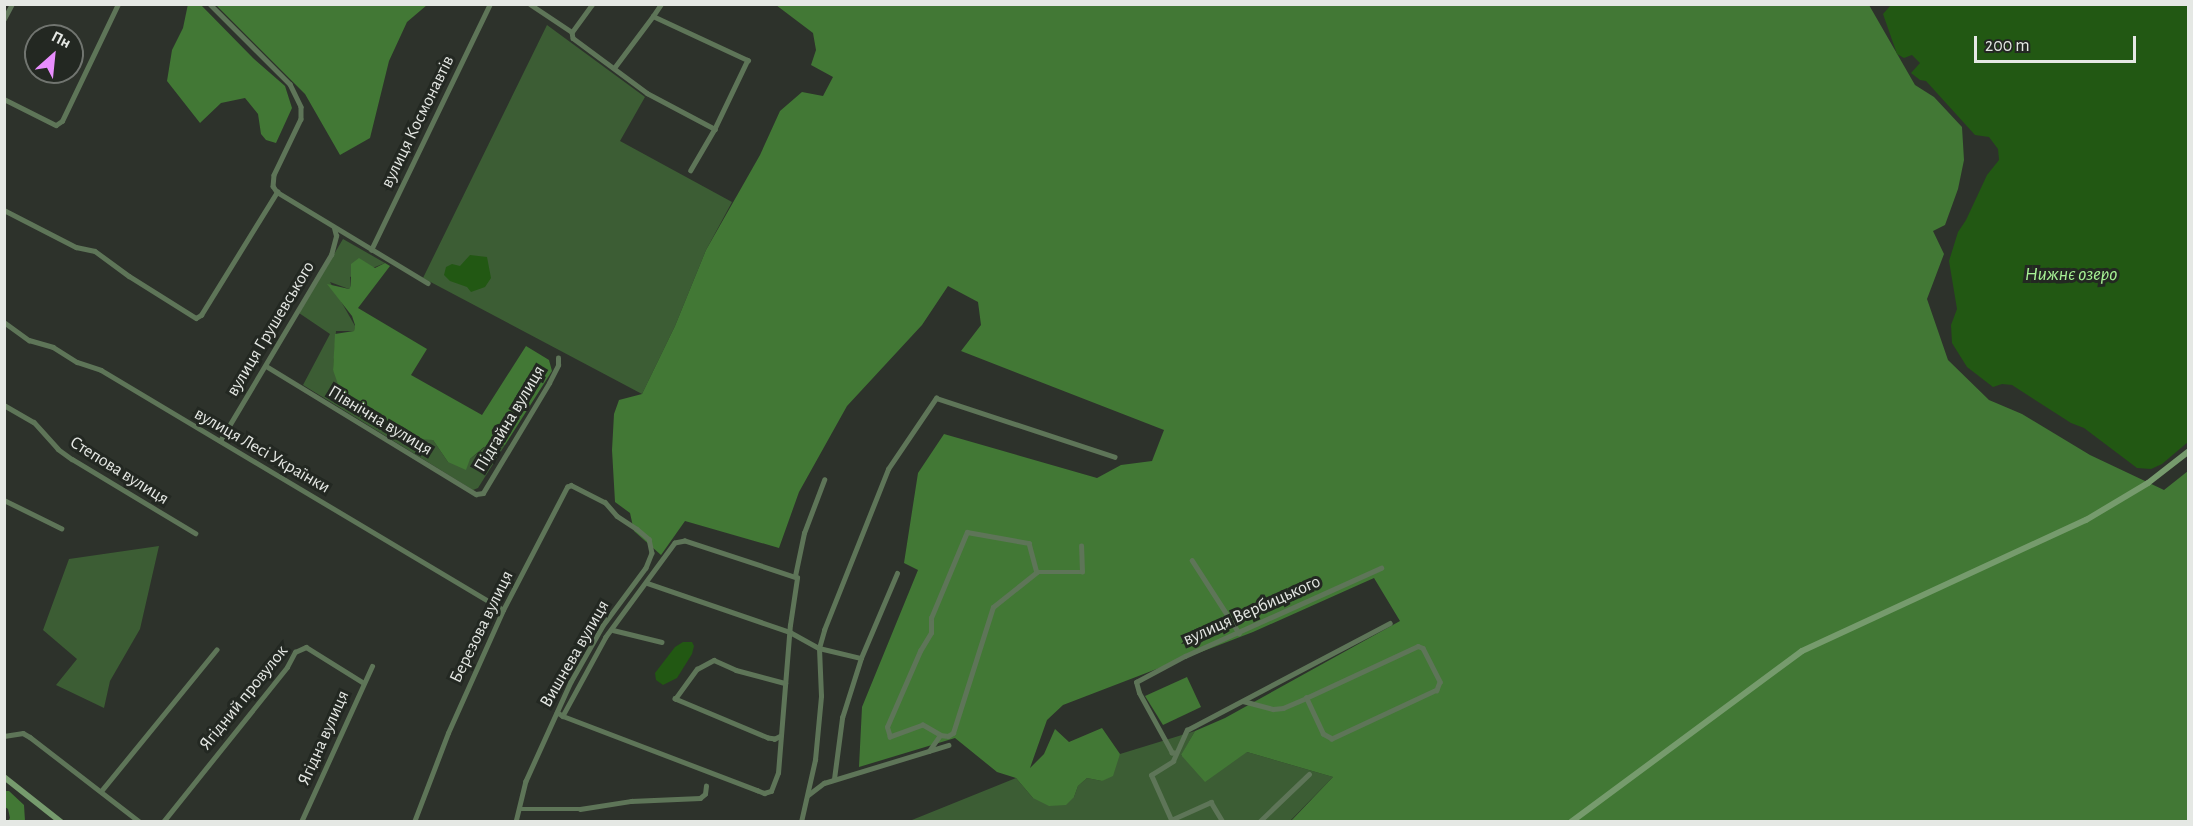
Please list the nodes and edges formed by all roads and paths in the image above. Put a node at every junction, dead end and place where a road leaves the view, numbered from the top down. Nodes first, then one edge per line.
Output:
1 (12, 4) edge
2 (118, 4) edge
3 (210, 4) edge
4 (490, 4) edge
5 (530, 4) edge
6 (592, 4) edge
7 (661, 4) edge
8 (652, 16) junction
9 (4, 19) edge
10 (572, 32) junction
11 (614, 68) junction
12 (4, 99) edge
13 (715, 129) junction
14 (691, 171) dead end
15 (277, 192) junction
16 (4, 210) edge
17 (334, 228) junction
18 (371, 250) junction
19 (428, 283) dead end
20 (4, 322) edge
21 (558, 358) dead end
22 (266, 366) junction
23 (4, 405) edge
24 (220, 441) junction
25 (2188, 452) edge
26 (1115, 458) dead end
27 (824, 480) dead end
28 (483, 493) joint
29 (4, 500) edge
30 (605, 502) joint
31 (61, 528) dead end
32 (195, 533) dead end
33 (1081, 546) dead end
34 (1192, 560) dead end
35 (1381, 568) dead end
36 (1037, 572) junction
37 (897, 573) dead end
38 (795, 576) junction
39 (647, 583) junction
40 (503, 610) junction
41 (1390, 623) dead end
42 (613, 630) junction
43 (790, 632) junction
44 (1239, 633) junction
45 (662, 642) dead end
46 (819, 648) junction
47 (216, 650) dead end
48 (861, 658) junction
49 (372, 666) dead end
50 (364, 683) junction
51 (785, 684) junction
52 (1306, 698) junction
53 (1243, 701) junction
54 (557, 712) junction
55 (563, 716) junction
56 (940, 735) junction
57 (4, 736) edge
58 (781, 736) junction
59 (948, 745) dead end
60 (929, 752) junction
61 (1175, 753) junction
62 (1310, 774) dead end
63 (4, 777) edge
64 (834, 780) junction
65 (706, 786) dead end
66 (102, 790) junction
67 (808, 795) junction
68 (520, 809) junction
69 (1172, 821) edge
70 (62, 822) edge
71 (140, 822) edge
72 (163, 822) edge
73 (302, 822) edge
74 (414, 822) edge
75 (516, 822) edge
76 (801, 822) edge
77 (1223, 822) edge
78 (1259, 822) edge
79 (1571, 822) edge

1 - 9 street
2 - 12 street
3 - 15 street
4 - 18 street, вулиця Космонавтів
5 - 10 street
6 - 10 street
7 - 8 street
8 - 11 street
8 - 13 street
10 - 11 street
11 - 13 street
13 - 14 street
15 - 16 street
15 - 17 street
17 - 18 street
17 - 22 street, вулиця Грушевського
18 - 19 street
20 - 24 street, вулиця Лесі Українки
21 - 28 street, Підгайна вулиця
22 - 24 street, вулиця Грушевського
22 - 28 street, Північна вулиця
23 - 32 street, Степова вулиця
24 - 40 street, вулиця Лесі Українки
25 - 79 street
26 - 46 street
27 - 38 street
29 - 31 street
30 - 40 street, Березова вулиця
30 - 54 street, Вишнева вулиця
33 - 36 street
34 - 44 street
35 - 44 street, вулиця Вербицького
36 - 56 street
36 - 56 street
37 - 48 street
38 - 39 street
38 - 43 street
39 - 42 street
39 - 43 street
40 - 74 street, Березова вулиця
41 - 53 street
42 - 45 street
42 - 55 street
43 - 46 street
43 - 51 street
44 - 61 street, вулиця Вербицького
46 - 48 street
46 - 67 street
47 - 66 street
48 - 64 street
49 - 50 street, Ягідна вулиця
50 - 72 street, Ягідний провулок
50 - 73 street, Ягідна вулиця
51 - 58 street
51 - 58 street
52 - 52 street
52 - 53 street
53 - 61 street
54 - 55 street
54 - 68 street, Вишнева вулиця
55 - 58 street
56 - 60 street
57 - 66 street
59 - 60 street
60 - 64 street
61 - 69 street
62 - 78 street
63 - 70 street
64 - 67 street
65 - 68 street
66 - 71 street
67 - 76 street
68 - 75 street, Вишнева вулиця
69 - 77 street

